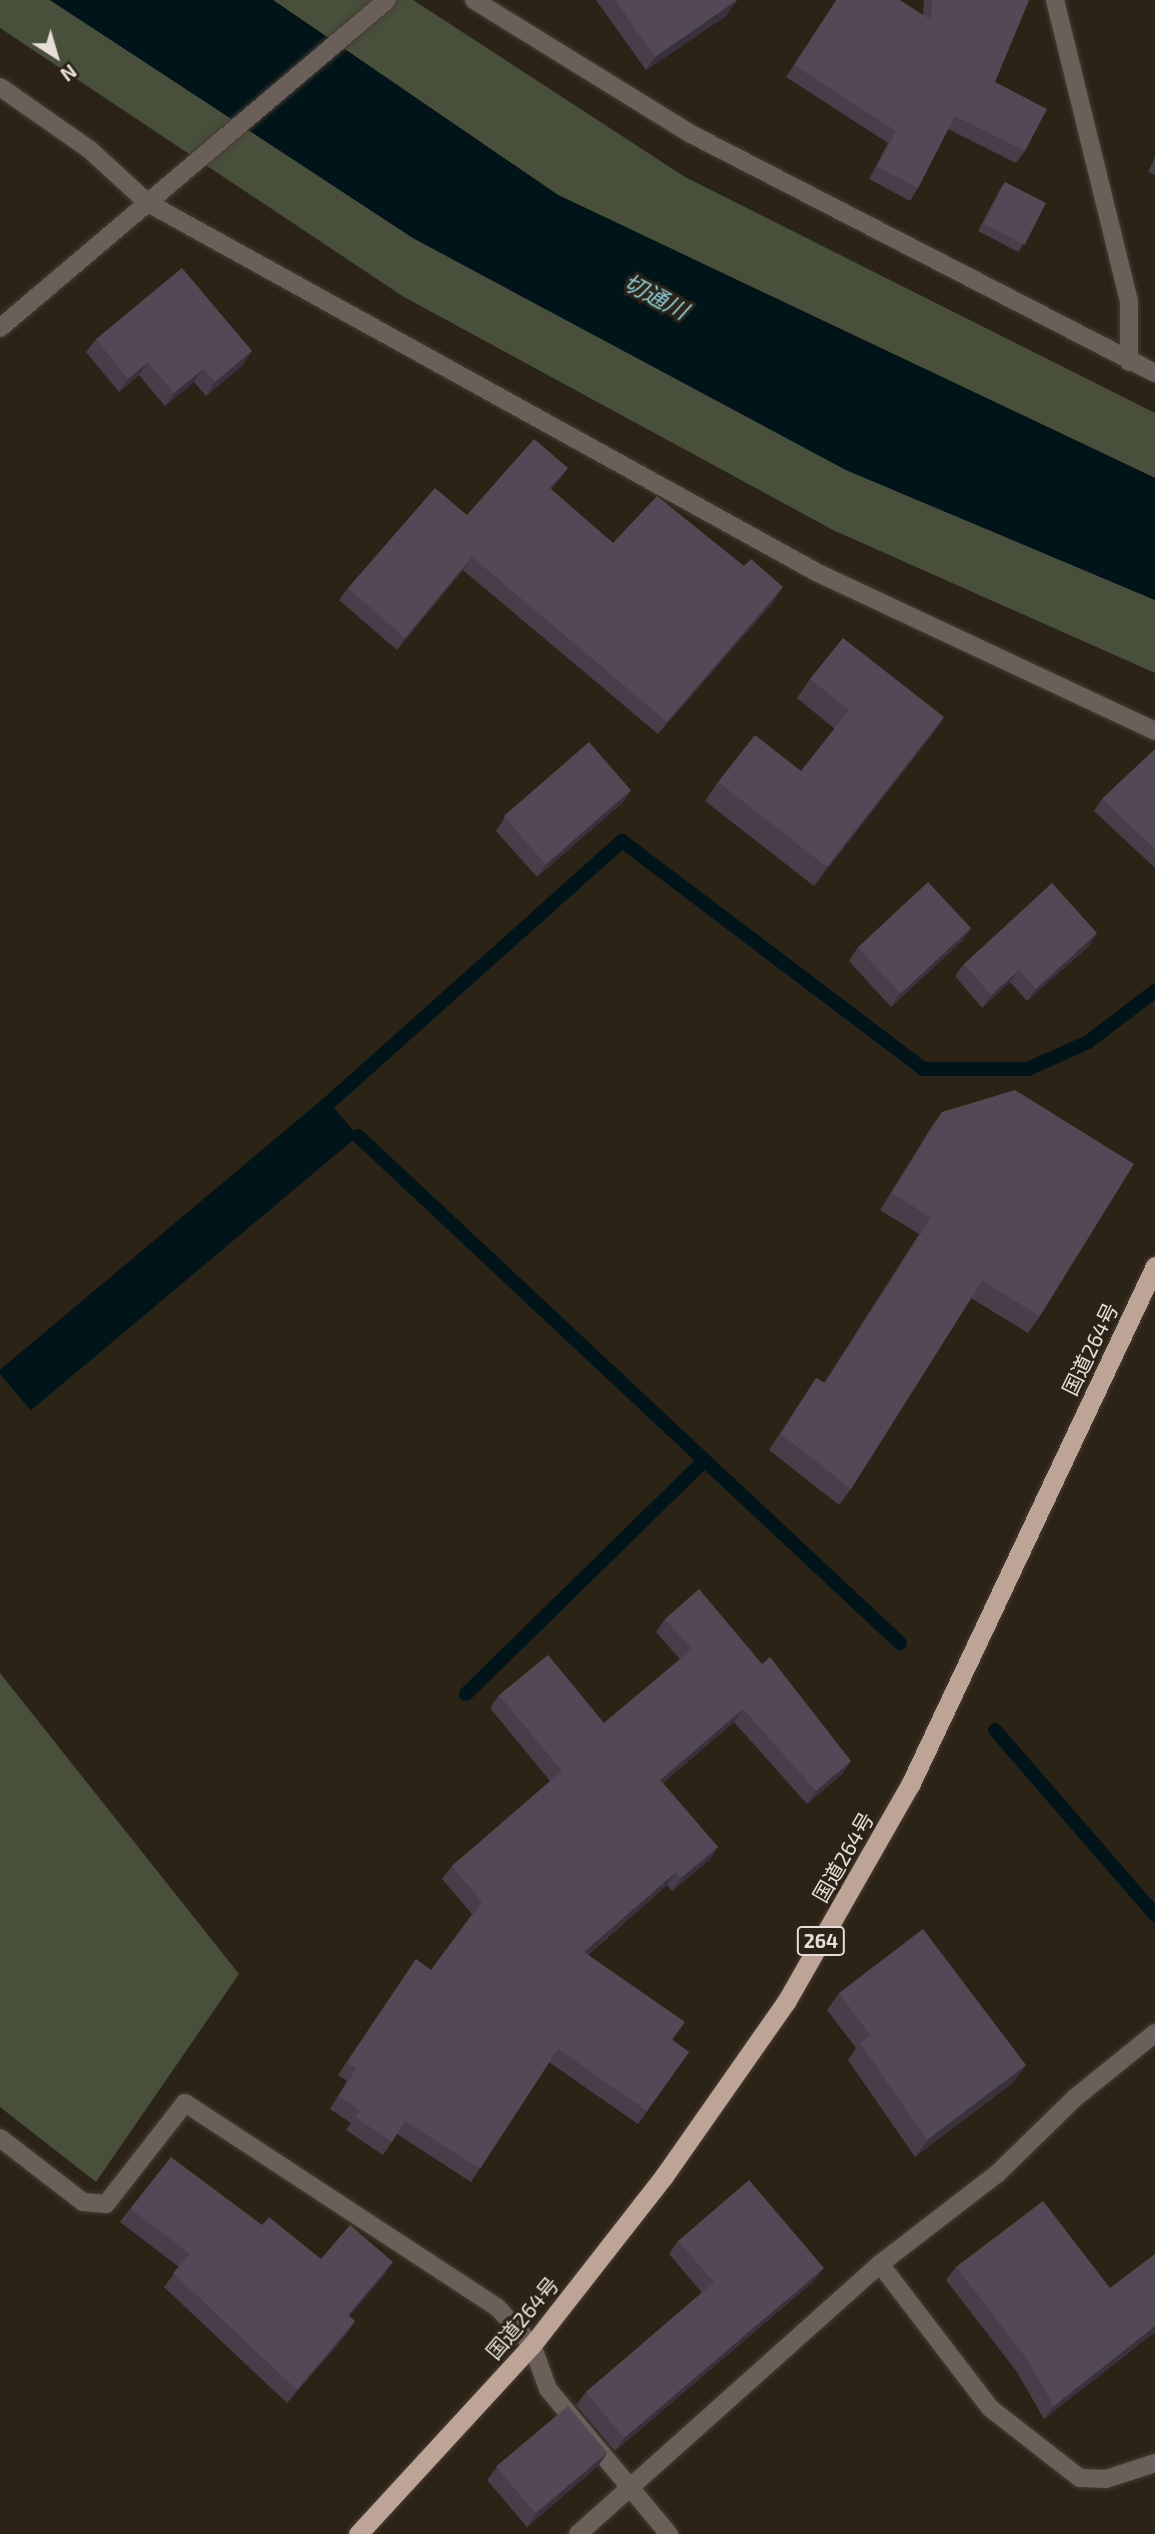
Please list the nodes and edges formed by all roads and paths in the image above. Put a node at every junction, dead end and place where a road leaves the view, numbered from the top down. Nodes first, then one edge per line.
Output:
1 (387, 0) edge
2 (474, 0) edge
3 (1055, 0) edge
4 (0, 87) edge
5 (148, 203) junction
6 (0, 328) edge
7 (1129, 362) junction
8 (1155, 373) edge
9 (1155, 731) edge
10 (1155, 1266) edge
11 (1155, 2034) edge
12 (0, 2138) edge
13 (880, 2264) junction
14 (532, 2345) junction
15 (1155, 2463) edge
16 (630, 2487) junction
17 (358, 2534) edge
18 (578, 2534) edge
19 (669, 2534) edge

1 - 5 street
2 - 7 street
3 - 7 street
4 - 5 street
5 - 6 street
5 - 9 street
7 - 8 street
10 - 14 highway, 国道264号 / 264
11 - 13 street
12 - 14 street
13 - 15 street
13 - 16 street
14 - 16 street
14 - 17 highway, 国道264号 / 264
16 - 18 street
16 - 19 street

